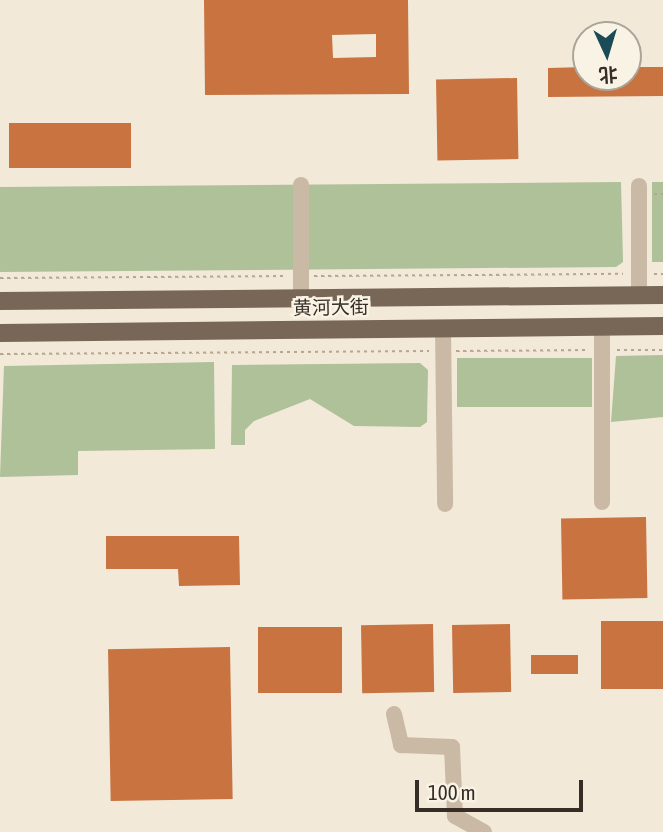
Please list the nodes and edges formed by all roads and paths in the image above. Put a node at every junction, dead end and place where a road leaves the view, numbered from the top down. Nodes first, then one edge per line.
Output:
1 (301, 185) dead end
2 (645, 190) joint
3 (663, 194) edge
4 (639, 274) junction
5 (663, 274) edge
6 (301, 276) junction
7 (0, 278) edge
8 (639, 295) junction
9 (663, 295) edge
10 (301, 298) junction
11 (0, 301) edge
12 (602, 326) junction
13 (663, 326) edge
14 (443, 328) junction
15 (0, 333) edge
16 (663, 349) edge
17 (602, 350) junction
18 (444, 351) junction
19 (0, 354) edge
20 (602, 502) dead end
21 (445, 505) dead end
22 (394, 714) dead end
23 (484, 832) edge

1 - 6 lane
2 - 3 path
2 - 4 lane
4 - 5 path
4 - 6 path
4 - 8 lane
6 - 7 path
6 - 10 lane
8 - 9 main road, 黄河大街
8 - 10 main road, 黄河大街
10 - 11 main road, 黄河大街
12 - 13 main road, 黄河大街
12 - 14 main road, 黄河大街
12 - 17 lane
14 - 15 main road, 黄河大街
14 - 18 lane
16 - 17 path
17 - 18 path
17 - 20 lane
18 - 19 path
18 - 21 lane
22 - 23 lane

